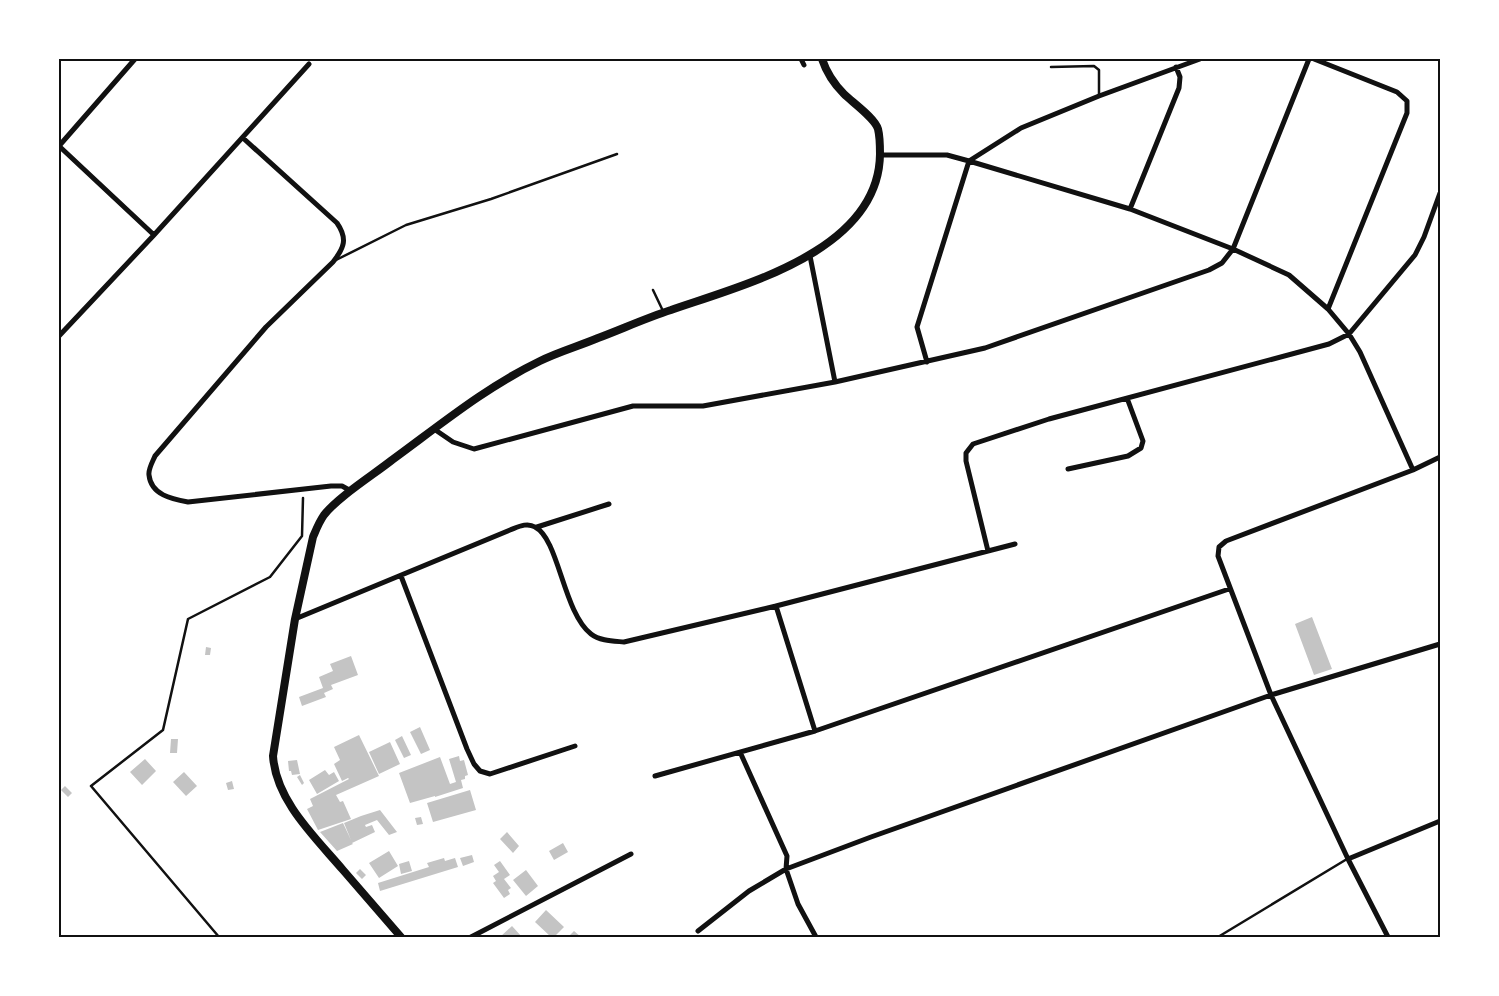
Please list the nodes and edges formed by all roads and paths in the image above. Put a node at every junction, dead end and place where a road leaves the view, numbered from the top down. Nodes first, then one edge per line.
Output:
1 (135, 59) edge
2 (801, 59) edge
3 (822, 59) edge
4 (1200, 59) edge
5 (1309, 59) edge
6 (1314, 59) edge
7 (309, 64) dead end
8 (804, 65) dead end
9 (1051, 66) dead end
10 (1176, 67) junction
11 (1100, 96) junction
12 (243, 138) junction
13 (617, 154) dead end
14 (880, 155) junction
15 (969, 161) junction
16 (1440, 193) edge
17 (1130, 209) junction
18 (154, 235) junction
19 (1233, 249) junction
20 (810, 256) junction
21 (332, 262) junction
22 (653, 290) dead end
23 (1328, 309) junction
24 (664, 312) junction
25 (1349, 334) junction
26 (59, 336) edge
27 (927, 362) junction
28 (835, 382) junction
29 (1127, 398) junction
30 (434, 429) junction
31 (1440, 457) edge
32 (1068, 468) dead end
33 (1414, 470) junction
34 (304, 488) junction
35 (351, 491) junction
36 (609, 504) dead end
37 (536, 527) junction
38 (1015, 544) dead end
39 (988, 551) junction
40 (401, 576) junction
41 (1229, 589) junction
42 (776, 606) junction
43 (295, 619) junction
44 (1440, 644) edge
45 (1271, 695) junction
46 (815, 731) junction
47 (575, 746) dead end
48 (740, 752) junction
49 (655, 776) dead end
50 (1440, 821) edge
51 (631, 854) dead end
52 (1348, 859) junction
53 (786, 869) junction
54 (698, 931) dead end
55 (219, 937) edge
56 (401, 937) edge
57 (471, 937) edge
58 (816, 937) edge
59 (1218, 937) edge
60 (1388, 937) edge

1 - 18 street
2 - 8 street
3 - 14 main road
4 - 10 street
5 - 19 street
6 - 23 street
7 - 12 street
9 - 11 lane
10 - 11 street
10 - 17 street
11 - 15 street
12 - 18 street
12 - 21 street
13 - 21 lane
14 - 15 street
14 - 20 main road
15 - 17 street
15 - 27 street
16 - 25 street
17 - 19 street
18 - 26 street
19 - 23 street
19 - 27 street
20 - 24 main road
20 - 28 street
21 - 34 street
22 - 24 lane
23 - 25 street
24 - 30 main road
25 - 29 street
25 - 33 street
27 - 28 street
28 - 30 street
29 - 32 street
29 - 39 street
30 - 35 main road
31 - 33 street
33 - 41 street
34 - 35 street
34 - 55 path
35 - 43 main road
36 - 37 street
37 - 40 street
37 - 42 street
38 - 39 street
39 - 42 street
40 - 43 street
40 - 47 street
41 - 45 street
41 - 46 street
42 - 46 street
43 - 56 main road
44 - 45 street
45 - 52 street
45 - 53 street
46 - 48 street
48 - 49 street
48 - 53 street
50 - 52 street
51 - 57 street
52 - 59 lane
52 - 60 street
53 - 54 street
53 - 58 street

